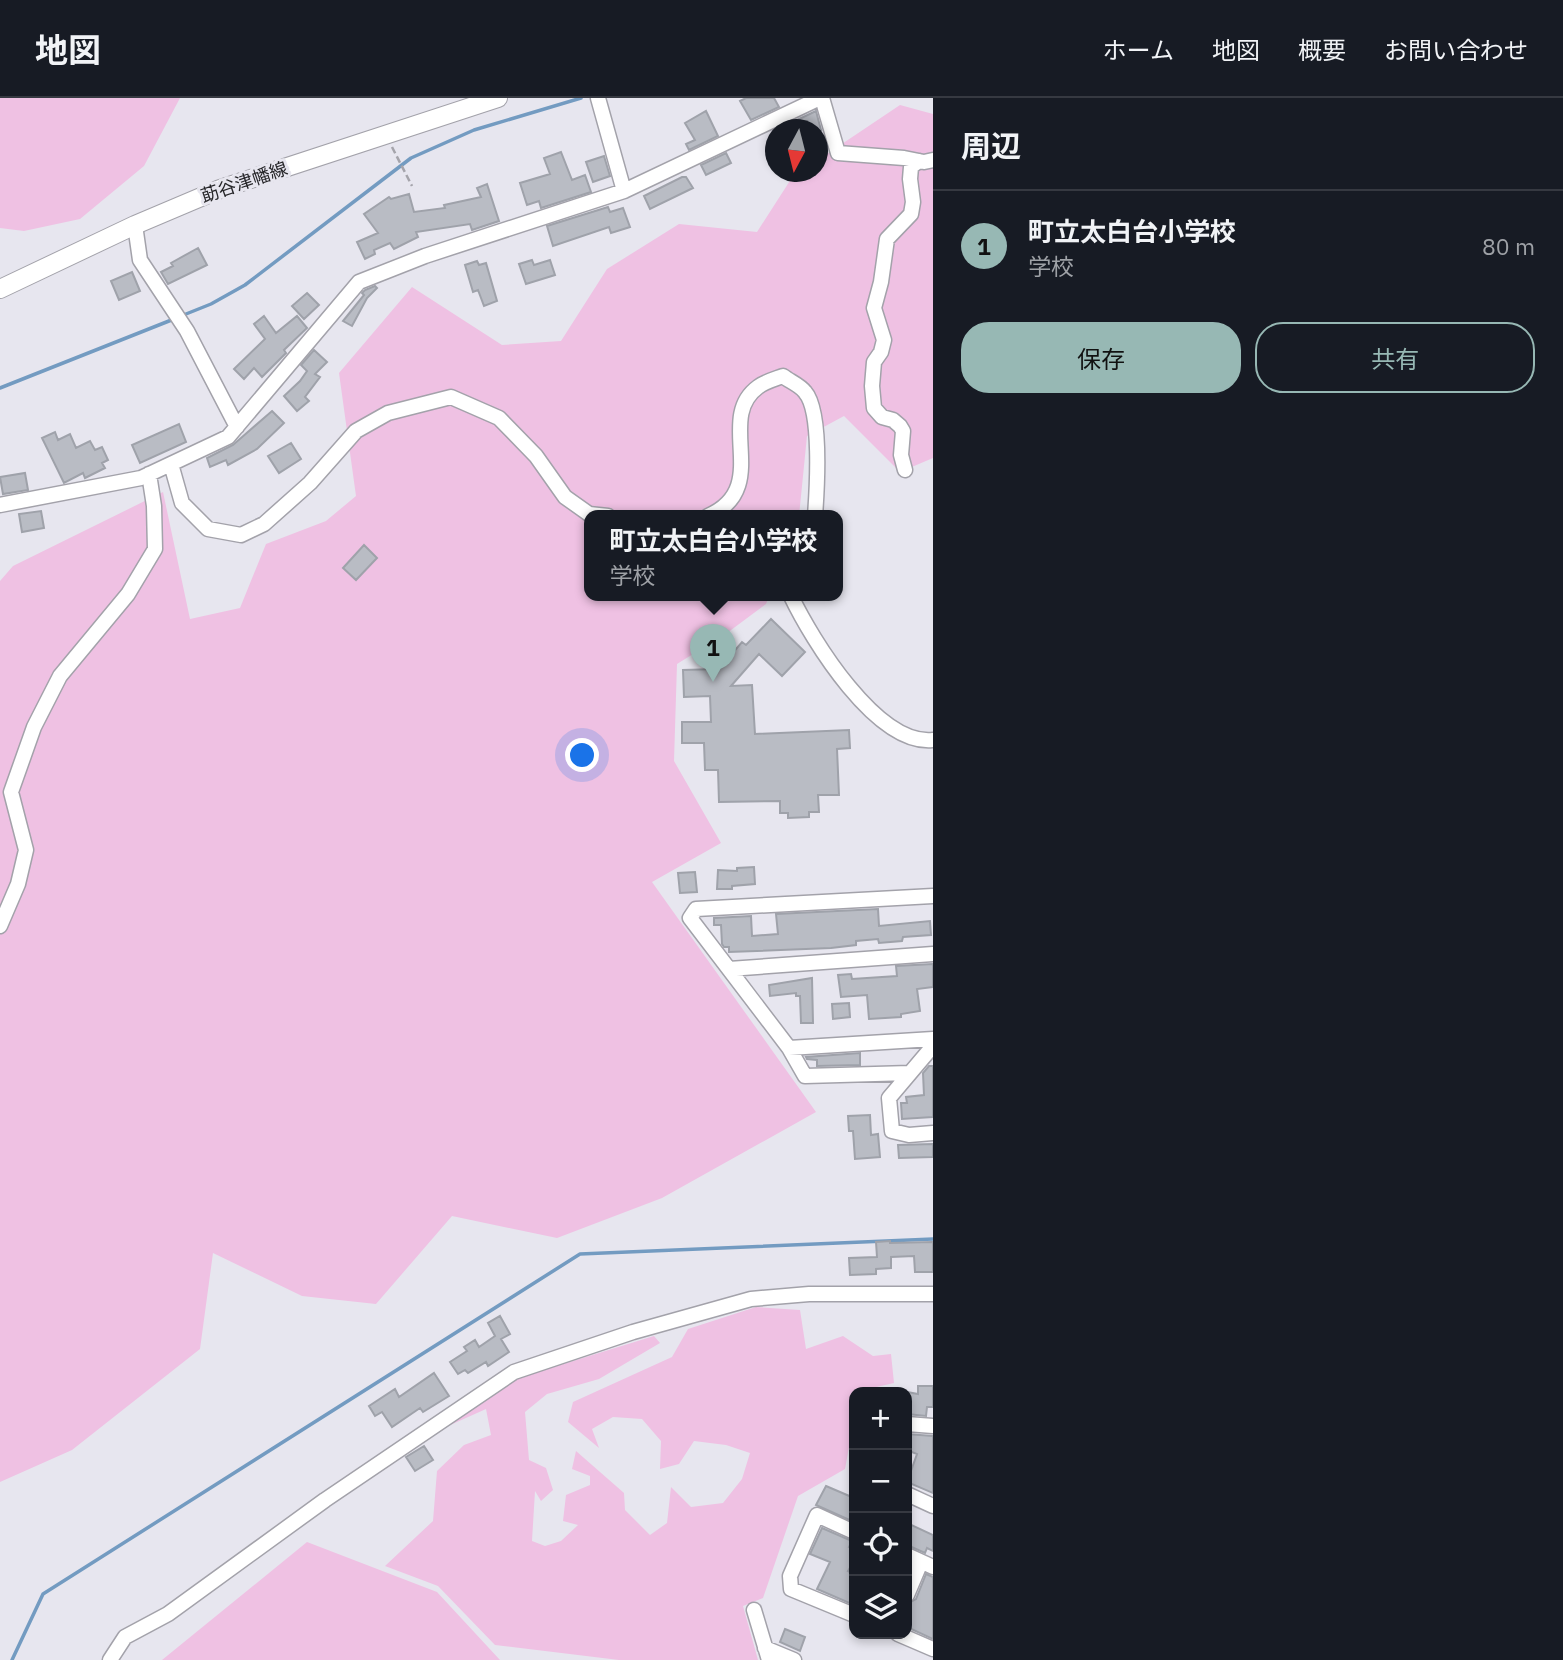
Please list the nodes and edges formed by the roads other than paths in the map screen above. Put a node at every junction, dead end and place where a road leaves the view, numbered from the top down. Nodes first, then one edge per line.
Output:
1 (498, 98) edge
2 (821, 98) edge
3 (600, 104) edge
4 (926, 161) edge
5 (624, 191) junction
6 (135, 225) junction
7 (0, 289) edge
8 (237, 427) junction
9 (171, 464) junction
10 (905, 470) dead end
11 (149, 474) junction
12 (0, 505) edge
13 (584, 510) edge
14 (721, 510) edge
15 (816, 510) edge
16 (793, 601) edge
17 (933, 740) edge
18 (933, 895) edge
19 (0, 926) edge
20 (933, 954) edge
21 (729, 969) junction
22 (933, 1039) edge
23 (933, 1046) edge
24 (789, 1048) junction
25 (910, 1073) junction
26 (933, 1133) edge
27 (933, 1294) edge
28 (912, 1424) edge
29 (933, 1426) edge
30 (912, 1496) edge
31 (933, 1506) edge
32 (849, 1530) edge
33 (927, 1565) edge
34 (912, 1588) edge
35 (754, 1610) dead end
36 (849, 1613) edge
37 (910, 1639) edge
38 (933, 1649) edge
39 (767, 1654) edge
40 (110, 1660) edge
41 (794, 1660) edge

1 - 6 main road, 莇谷津幡線
2 - 4 street
2 - 5 street
3 - 5 street
4 - 10 street
5 - 8 street
6 - 7 main road, 莇谷津幡線
6 - 8 street
8 - 9 street
9 - 11 street
9 - 13 street
11 - 12 street
11 - 19 street
14 - 15 street
16 - 17 street
18 - 21 street
20 - 21 street
21 - 24 street
22 - 24 street
23 - 25 street
24 - 25 street
25 - 26 street
27 - 40 street
28 - 29 street
30 - 31 street
32 - 36 street
33 - 34 street
35 - 39 street
37 - 38 street
39 - 41 street

